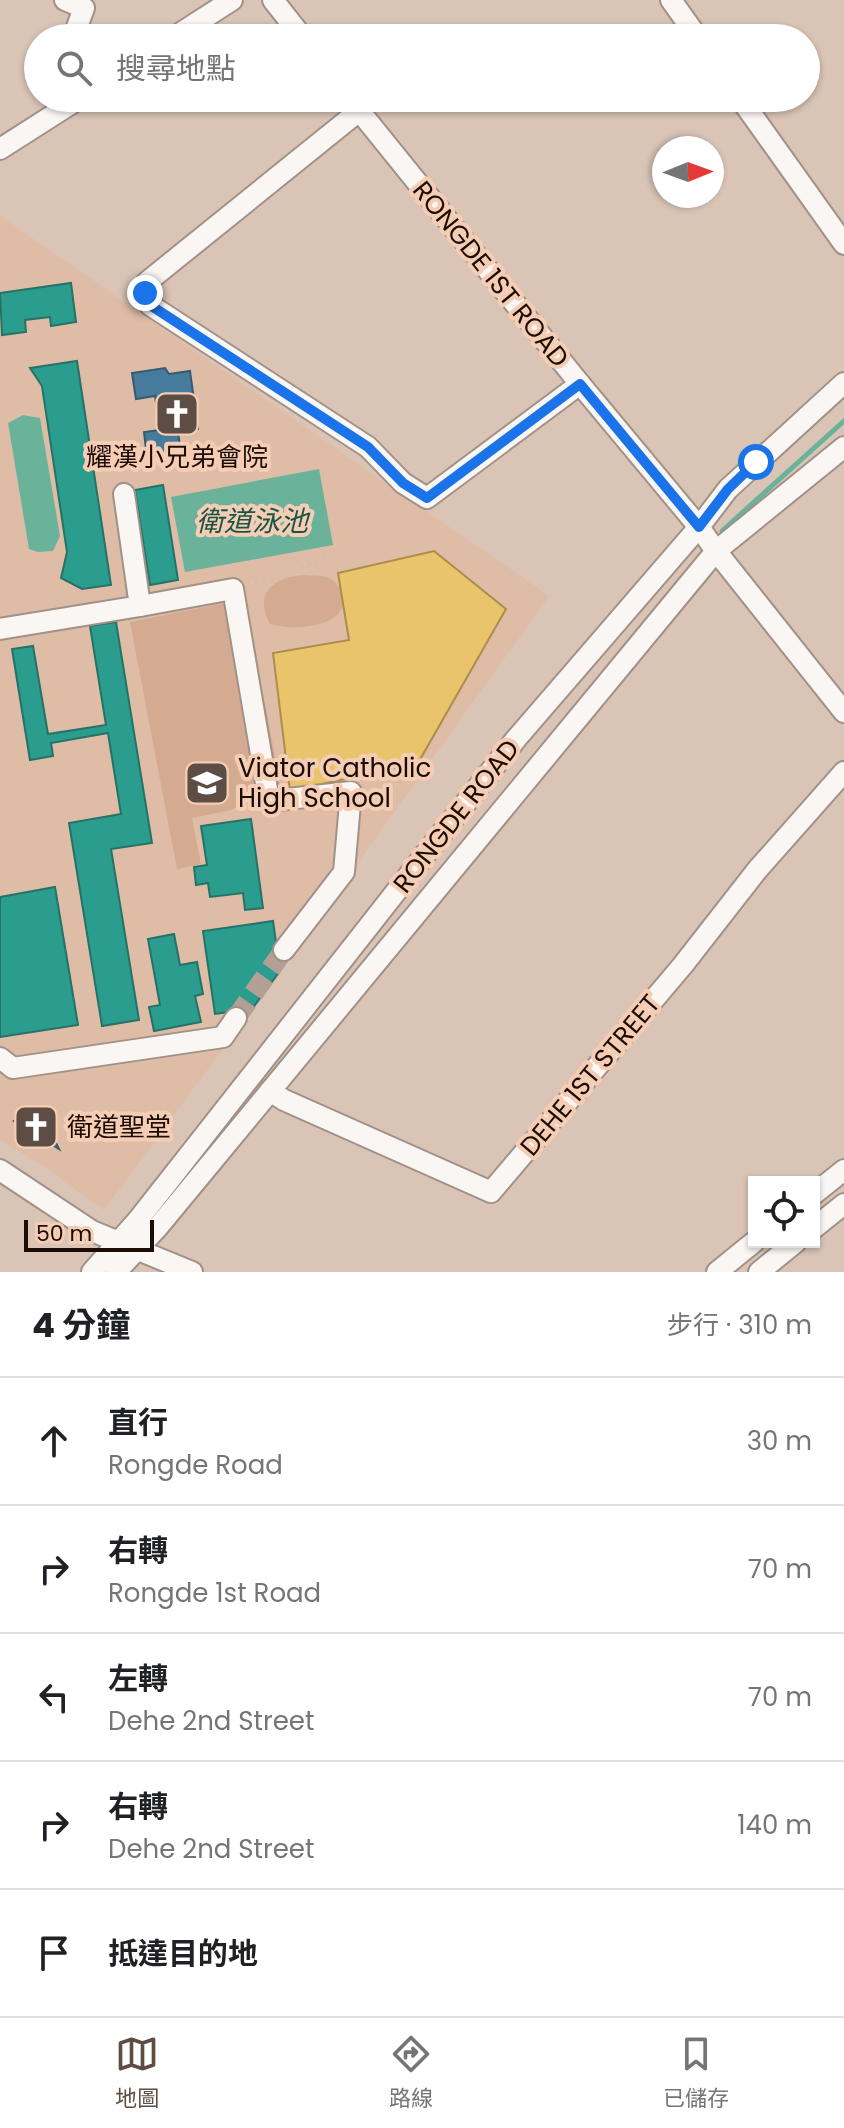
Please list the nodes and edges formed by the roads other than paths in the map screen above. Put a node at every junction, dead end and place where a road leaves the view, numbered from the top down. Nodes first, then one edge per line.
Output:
1 (65, 0) edge
2 (232, 0) edge
3 (273, 0) edge
4 (671, 0) edge
5 (78, 24) edge
6 (195, 24) edge
7 (292, 24) edge
8 (688, 24) edge
9 (58, 112) edge
10 (345, 112) edge
11 (360, 112) edge
12 (750, 112) edge
13 (0, 149) edge
14 (844, 244) edge
15 (844, 383) edge
16 (580, 384) junction
17 (844, 447) edge
18 (124, 494) dead end
19 (699, 527) junction
20 (716, 551) junction
21 (140, 606) junction
22 (0, 629) edge
23 (844, 712) edge
24 (844, 772) edge
25 (284, 950) tunnel mouth
26 (236, 1018) tunnel mouth
27 (0, 1058) edge
28 (270, 1091) junction
29 (0, 1170) edge
30 (844, 1170) edge
31 (820, 1189) edge
32 (844, 1204) edge
33 (820, 1223) edge
34 (129, 1246) junction
35 (748, 1247) edge
36 (789, 1248) edge
37 (92, 1272) edge
38 (116, 1272) edge
39 (192, 1272) edge
40 (717, 1272) edge
41 (759, 1272) edge

1 - 5 street
2 - 6 street
3 - 7 street
4 - 8 street
9 - 13 street
10 - 16 street
11 - 16 street, RONGDE 1ST ROAD
12 - 14 street
15 - 19 street, RONGDE ROAD
16 - 19 street, RONGDE 1ST ROAD
17 - 20 street, RONGDE ROAD
18 - 21 street
19 - 20 street, RONGDE 1ST ROAD
19 - 34 street, RONGDE ROAD
20 - 23 street, RONGDE 1ST ROAD
20 - 28 street, RONGDE ROAD
21 - 22 street
21 - 25 street
24 - 28 street, DEHE 1ST STREET
26 - 27 street
28 - 34 street, RONGDE ROAD
29 - 34 street
30 - 31 street
32 - 33 street
34 - 37 street, RONGDE ROAD
34 - 38 street, RONGDE ROAD
34 - 39 street
35 - 40 street
36 - 41 street

